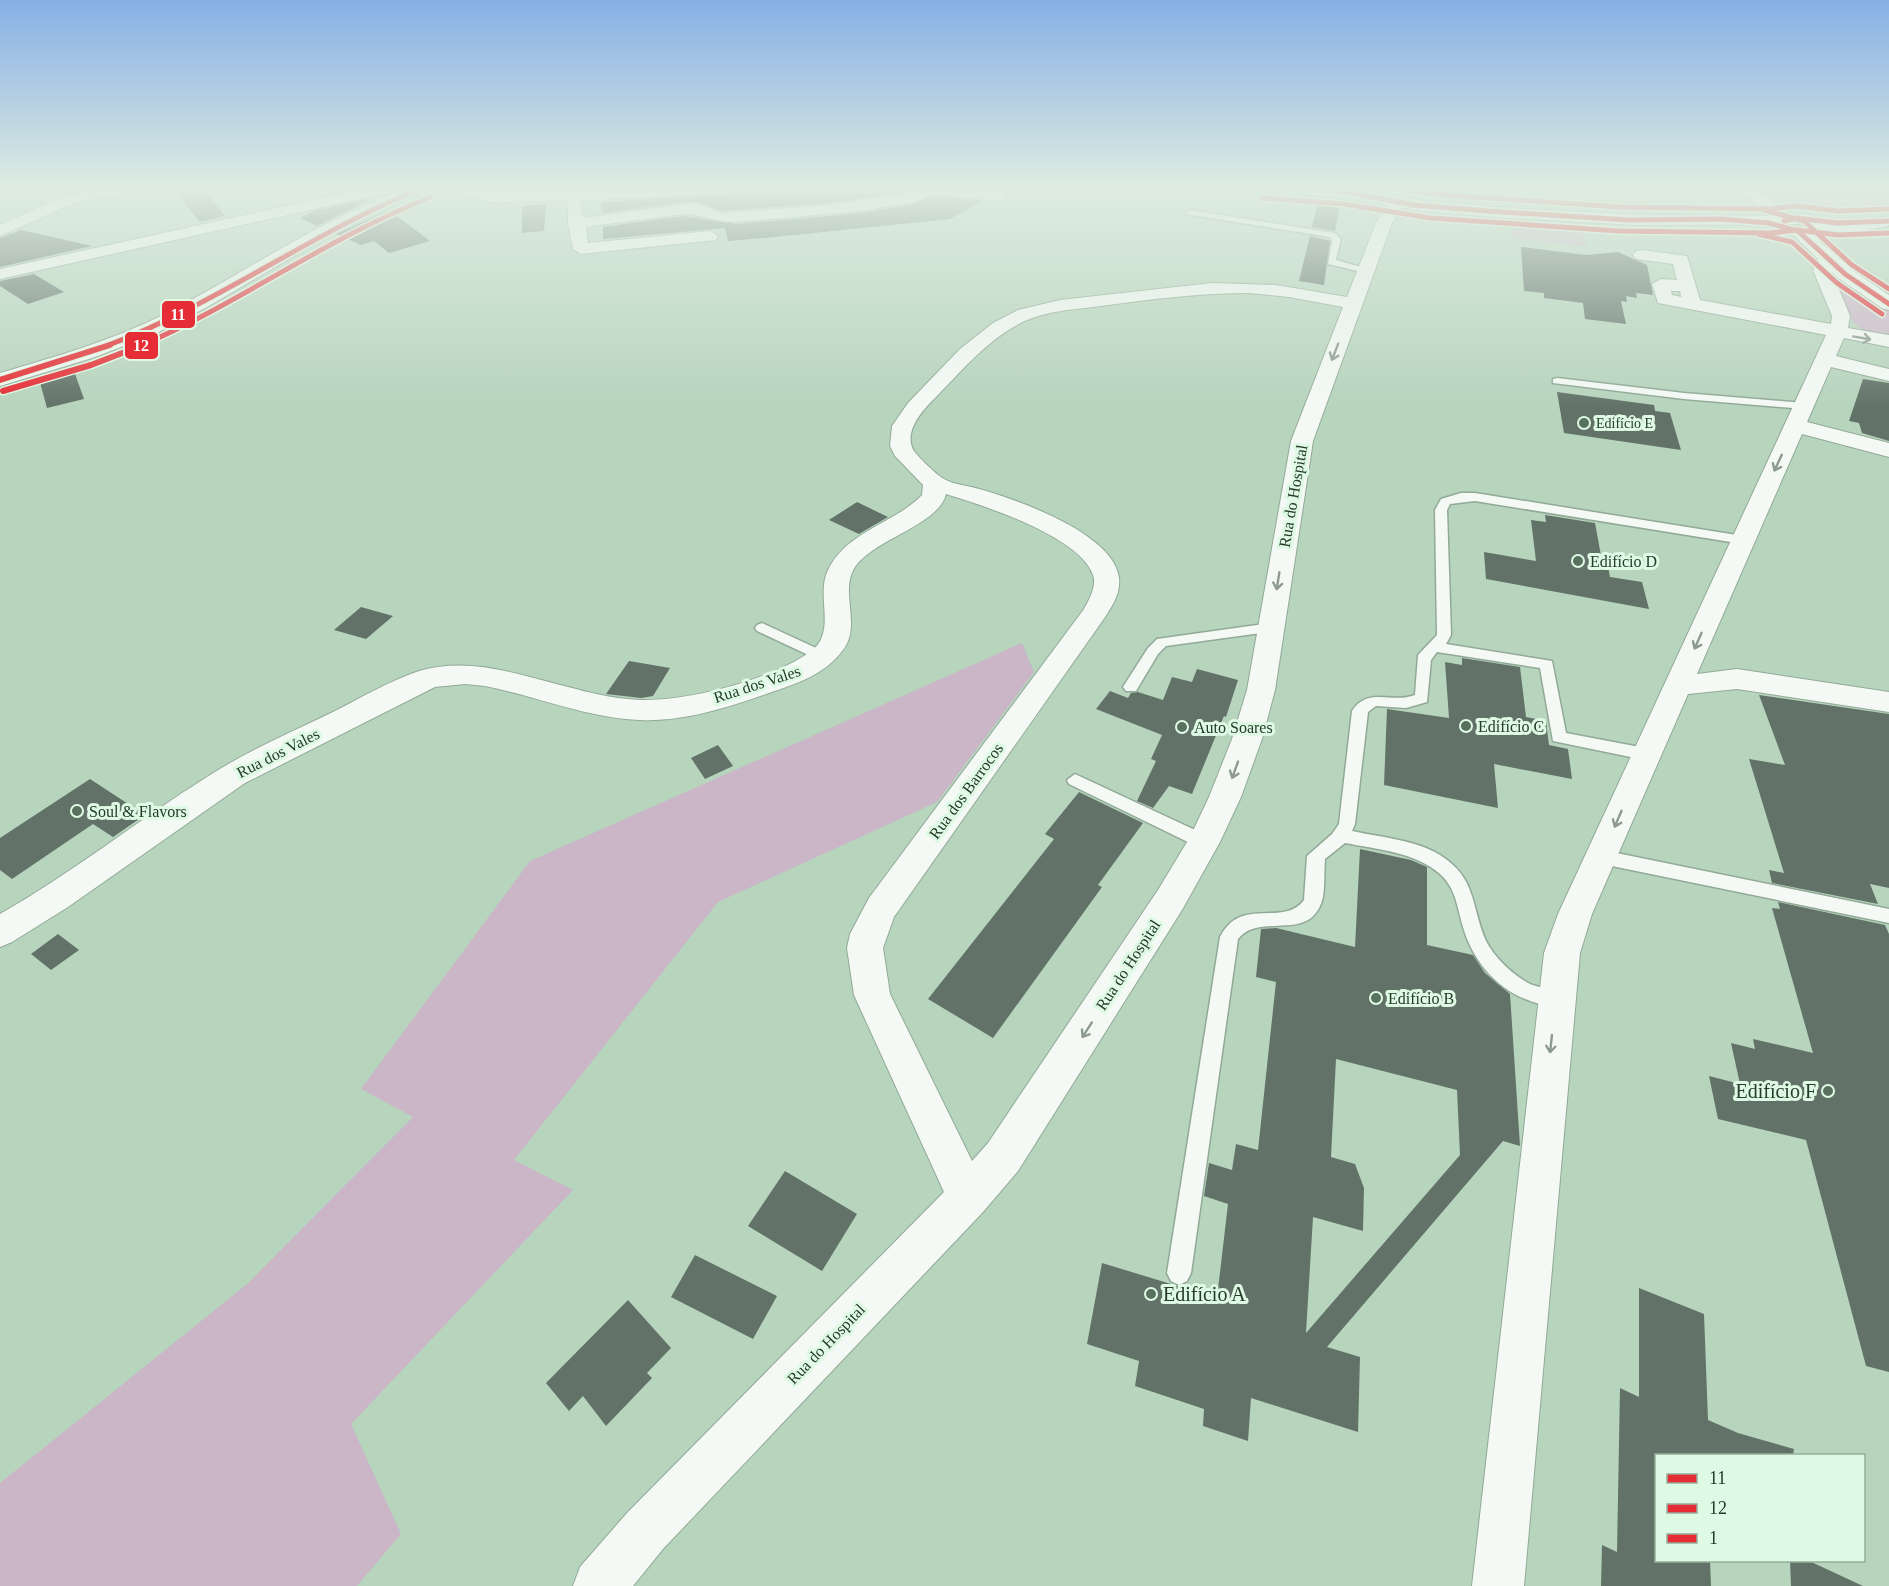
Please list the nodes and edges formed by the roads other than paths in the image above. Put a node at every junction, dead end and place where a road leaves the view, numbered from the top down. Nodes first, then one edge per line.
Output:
1 (66, 260) edge
2 (274, 260) edge
3 (1332, 260) edge
4 (1370, 260) edge
5 (1681, 260) edge
6 (1827, 260) edge
7 (1830, 260) edge
8 (1366, 270) junction
9 (0, 274) edge
10 (1353, 304) junction
11 (1889, 304) edge
12 (1889, 342) edge
13 (1830, 346) junction
14 (1889, 375) edge
15 (0, 380) edge
16 (1557, 381) dead end
17 (1800, 416) junction
18 (1889, 450) edge
19 (935, 484) junction
20 (1743, 540) junction
21 (762, 628) dead end
22 (1271, 628) junction
23 (1436, 646) junction
24 (824, 657) junction
25 (1677, 686) junction
26 (1131, 687) dead end
27 (1889, 702) edge
28 (1645, 754) junction
29 (1075, 780) dead end
30 (1343, 836) junction
31 (1204, 842) junction
32 (1602, 857) junction
33 (1889, 916) edge
34 (0, 932) edge
35 (1556, 999) junction
36 (968, 1197) junction
37 (1179, 1273) dead end
38 (600, 1586) edge
39 (1498, 1586) edge

1 - 9 street
2 - 15 street
3 - 8 lane
4 - 8 street, Rua do Hospital
5 - 13 street
6 - 13 street
7 - 11 street
8 - 10 street, Rua do Hospital
10 - 19 street
10 -> 22 street, Rua do Hospital
13 -> 12 street
13 - 14 street
13 - 17 street
16 - 17 lane
17 - 18 street
17 -> 20 street
19 - 24 street
19 - 36 street, Rua dos Barrocos
20 - 23 lane
20 -> 25 street
21 - 24 lane
22 - 26 lane
22 -> 31 street, Rua do Hospital
23 - 28 lane
23 - 30 lane
24 - 34 street, Rua dos Vales
25 - 27 street
25 - 28 street
28 -> 32 street
29 - 31 lane
30 - 35 lane
30 - 37 lane
31 -> 36 street, Rua do Hospital
32 - 33 lane
32 - 35 street
35 -> 39 street
36 - 38 street, Rua do Hospital

